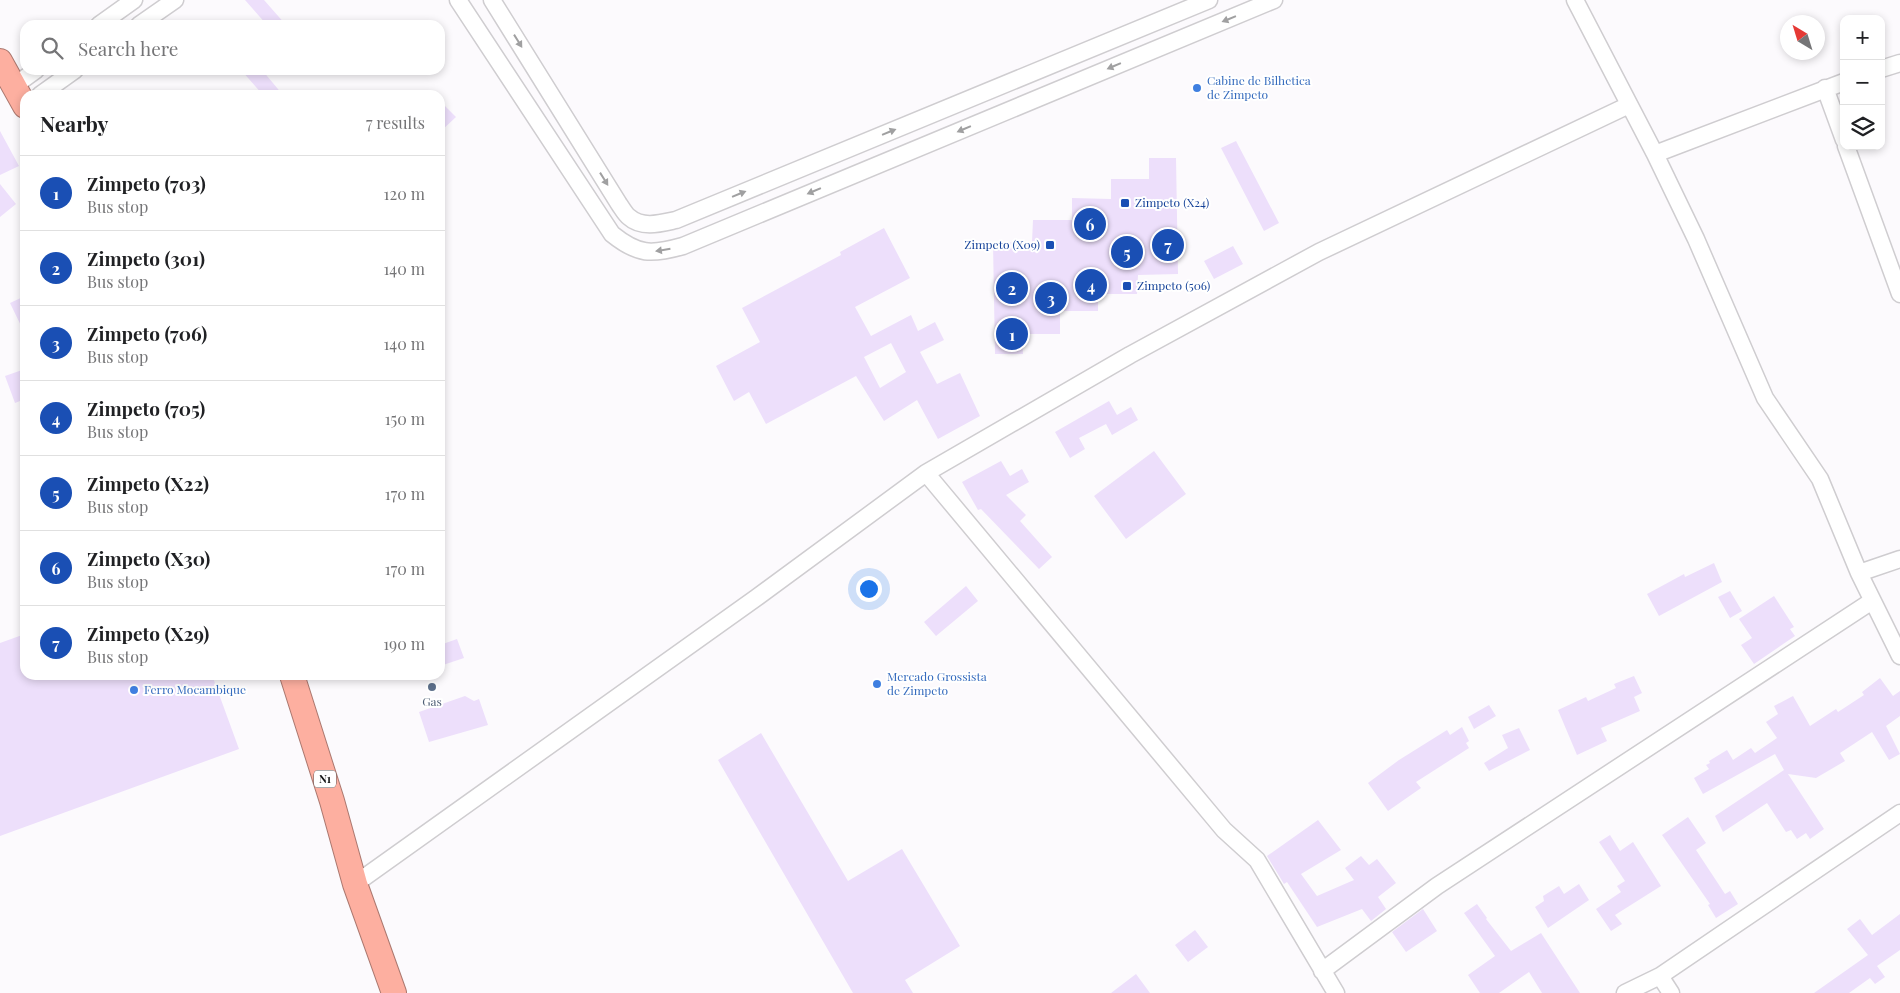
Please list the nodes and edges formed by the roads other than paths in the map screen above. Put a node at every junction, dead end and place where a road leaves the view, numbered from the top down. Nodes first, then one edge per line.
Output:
1 (134, 0) edge
2 (175, 0) edge
3 (458, 0) edge
4 (492, 0) edge
5 (1209, 0) edge
6 (1274, 0) edge
7 (1575, 0) edge
8 (106, 20) edge
9 (146, 20) edge
10 (0, 61) edge
11 (1900, 62) edge
12 (1885, 68) edge
13 (34, 75) edge
14 (68, 75) edge
15 (1840, 83) edge
16 (1825, 88) junction
17 (27, 90) edge
18 (47, 90) edge
19 (20, 97) edge
20 (1629, 106) junction
21 (1840, 129) edge
22 (1847, 150) edge
23 (1655, 154) junction
24 (1900, 294) edge
25 (926, 473) junction
26 (1900, 559) edge
27 (1860, 573) junction
28 (1872, 600) junction
29 (1900, 656) edge
30 (294, 680) edge
31 (1900, 813) edge
32 (355, 884) junction
33 (1322, 970) junction
34 (1660, 976) junction
35 (394, 993) edge
36 (1336, 993) edge
37 (1626, 993) edge
38 (1671, 993) edge

1 - 8 street
2 - 9 street
6 -> 3 street
4 -> 5 street
7 - 20 street
10 - 19 highway
11 - 12 street
13 - 17 street
14 - 18 street
15 - 16 street
16 - 21 street
16 - 23 street
20 - 23 street
20 - 25 street
22 - 24 street
23 - 27 street
25 - 32 street
25 - 33 street
26 - 27 street
27 - 28 street
28 - 29 street
28 - 33 street
30 - 32 highway, N1
31 - 34 street
32 - 35 highway, N1
33 - 36 street
34 - 37 street
34 - 38 street

